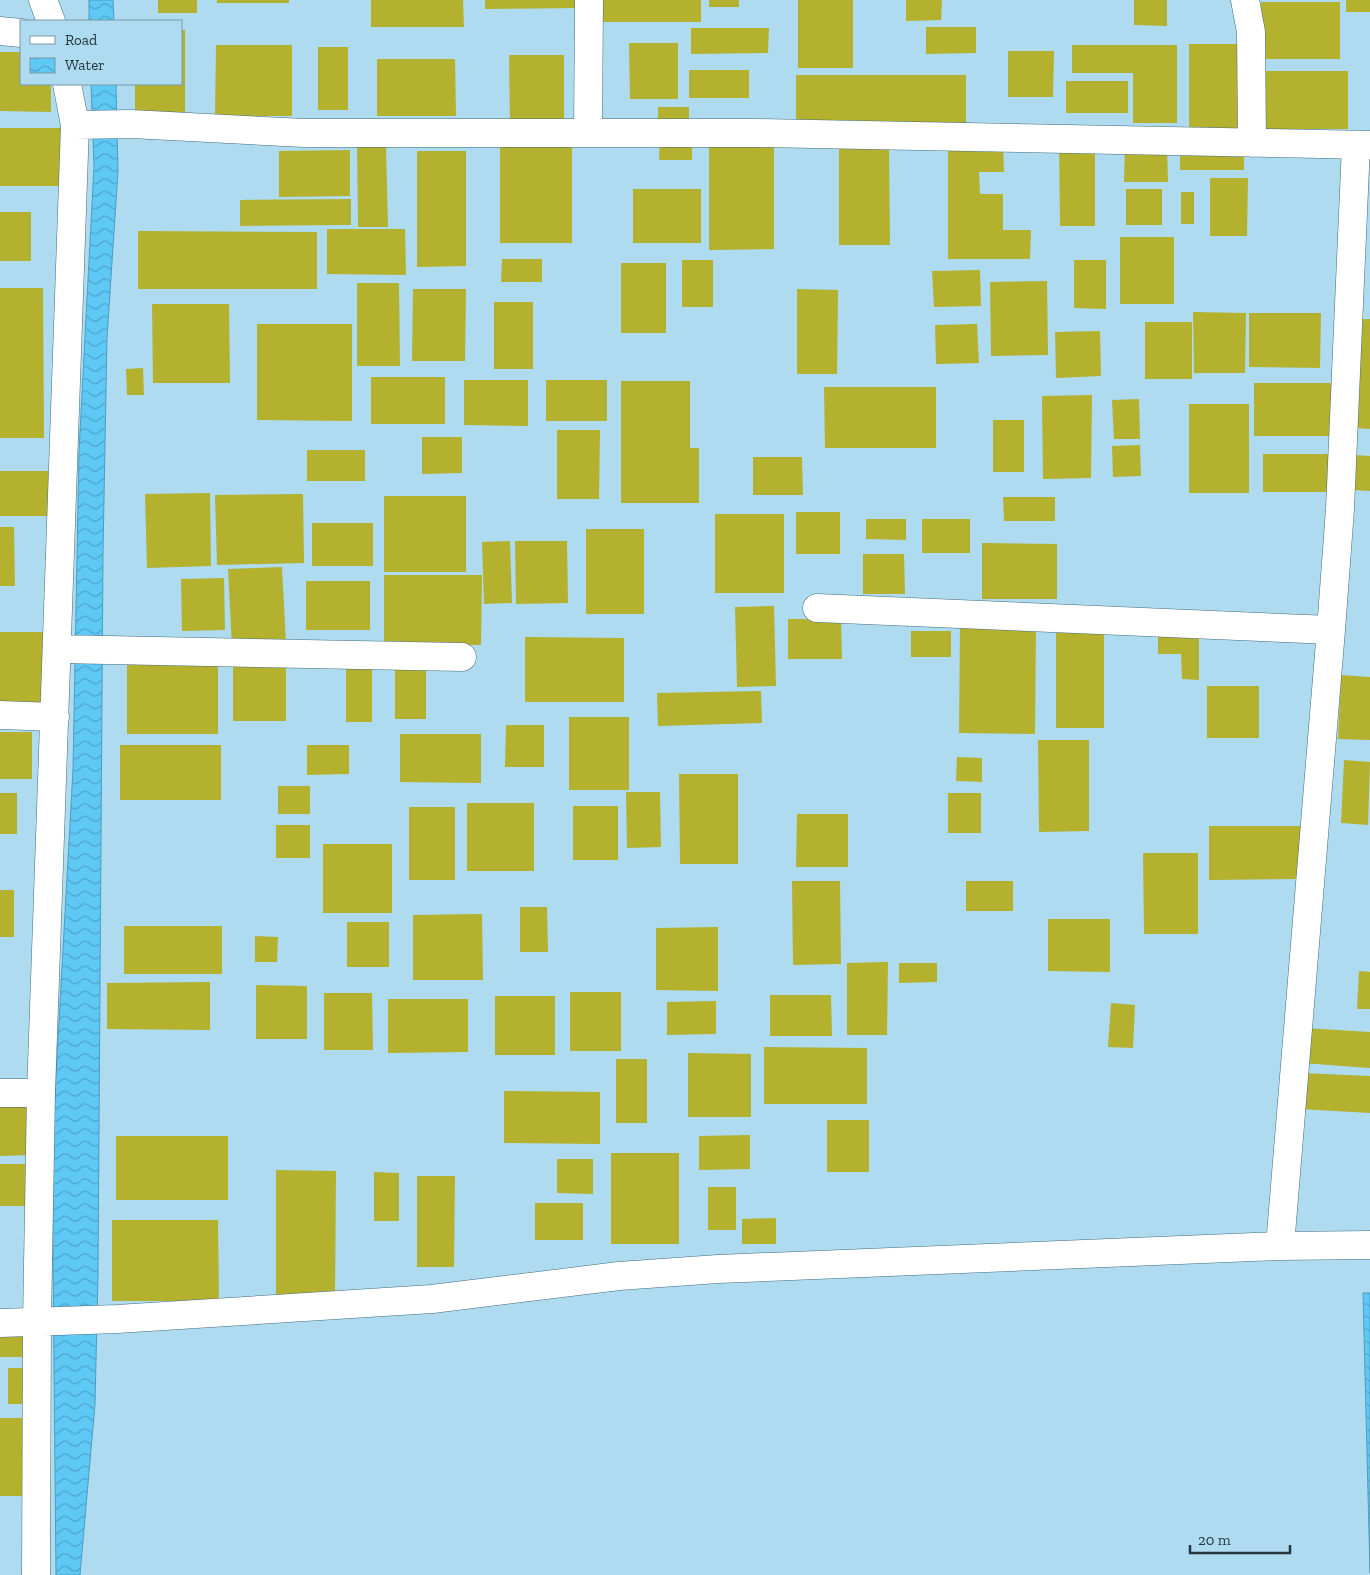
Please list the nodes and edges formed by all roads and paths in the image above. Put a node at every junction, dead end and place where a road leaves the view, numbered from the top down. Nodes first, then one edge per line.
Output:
1 (43, 0) edge
2 (589, 0) edge
3 (1245, 0) edge
4 (51, 20) edge
5 (0, 32) edge
6 (20, 33) edge
7 (67, 85) edge
8 (75, 124) junction
9 (588, 133) junction
10 (1252, 143) junction
11 (1363, 145) edge
12 (817, 608) dead end
13 (1331, 630) junction
14 (58, 649) junction
15 (462, 658) dead end
16 (0, 715) edge
17 (55, 717) junction
18 (0, 1093) edge
19 (40, 1093) junction
20 (1370, 1245) edge
21 (1280, 1246) junction
22 (37, 1322) junction
23 (0, 1323) edge
24 (36, 1575) edge

1 - 4 street
2 - 9 street
3 - 10 street
5 - 6 street
7 - 8 street
8 - 9 street
8 - 14 street
9 - 10 street
10 - 11 street
11 - 13 street
12 - 13 street
13 - 21 street
14 - 15 street
14 - 17 street
16 - 17 street
17 - 19 street
18 - 19 street
19 - 22 street
20 - 21 street
21 - 22 street
22 - 23 street
22 - 24 street

